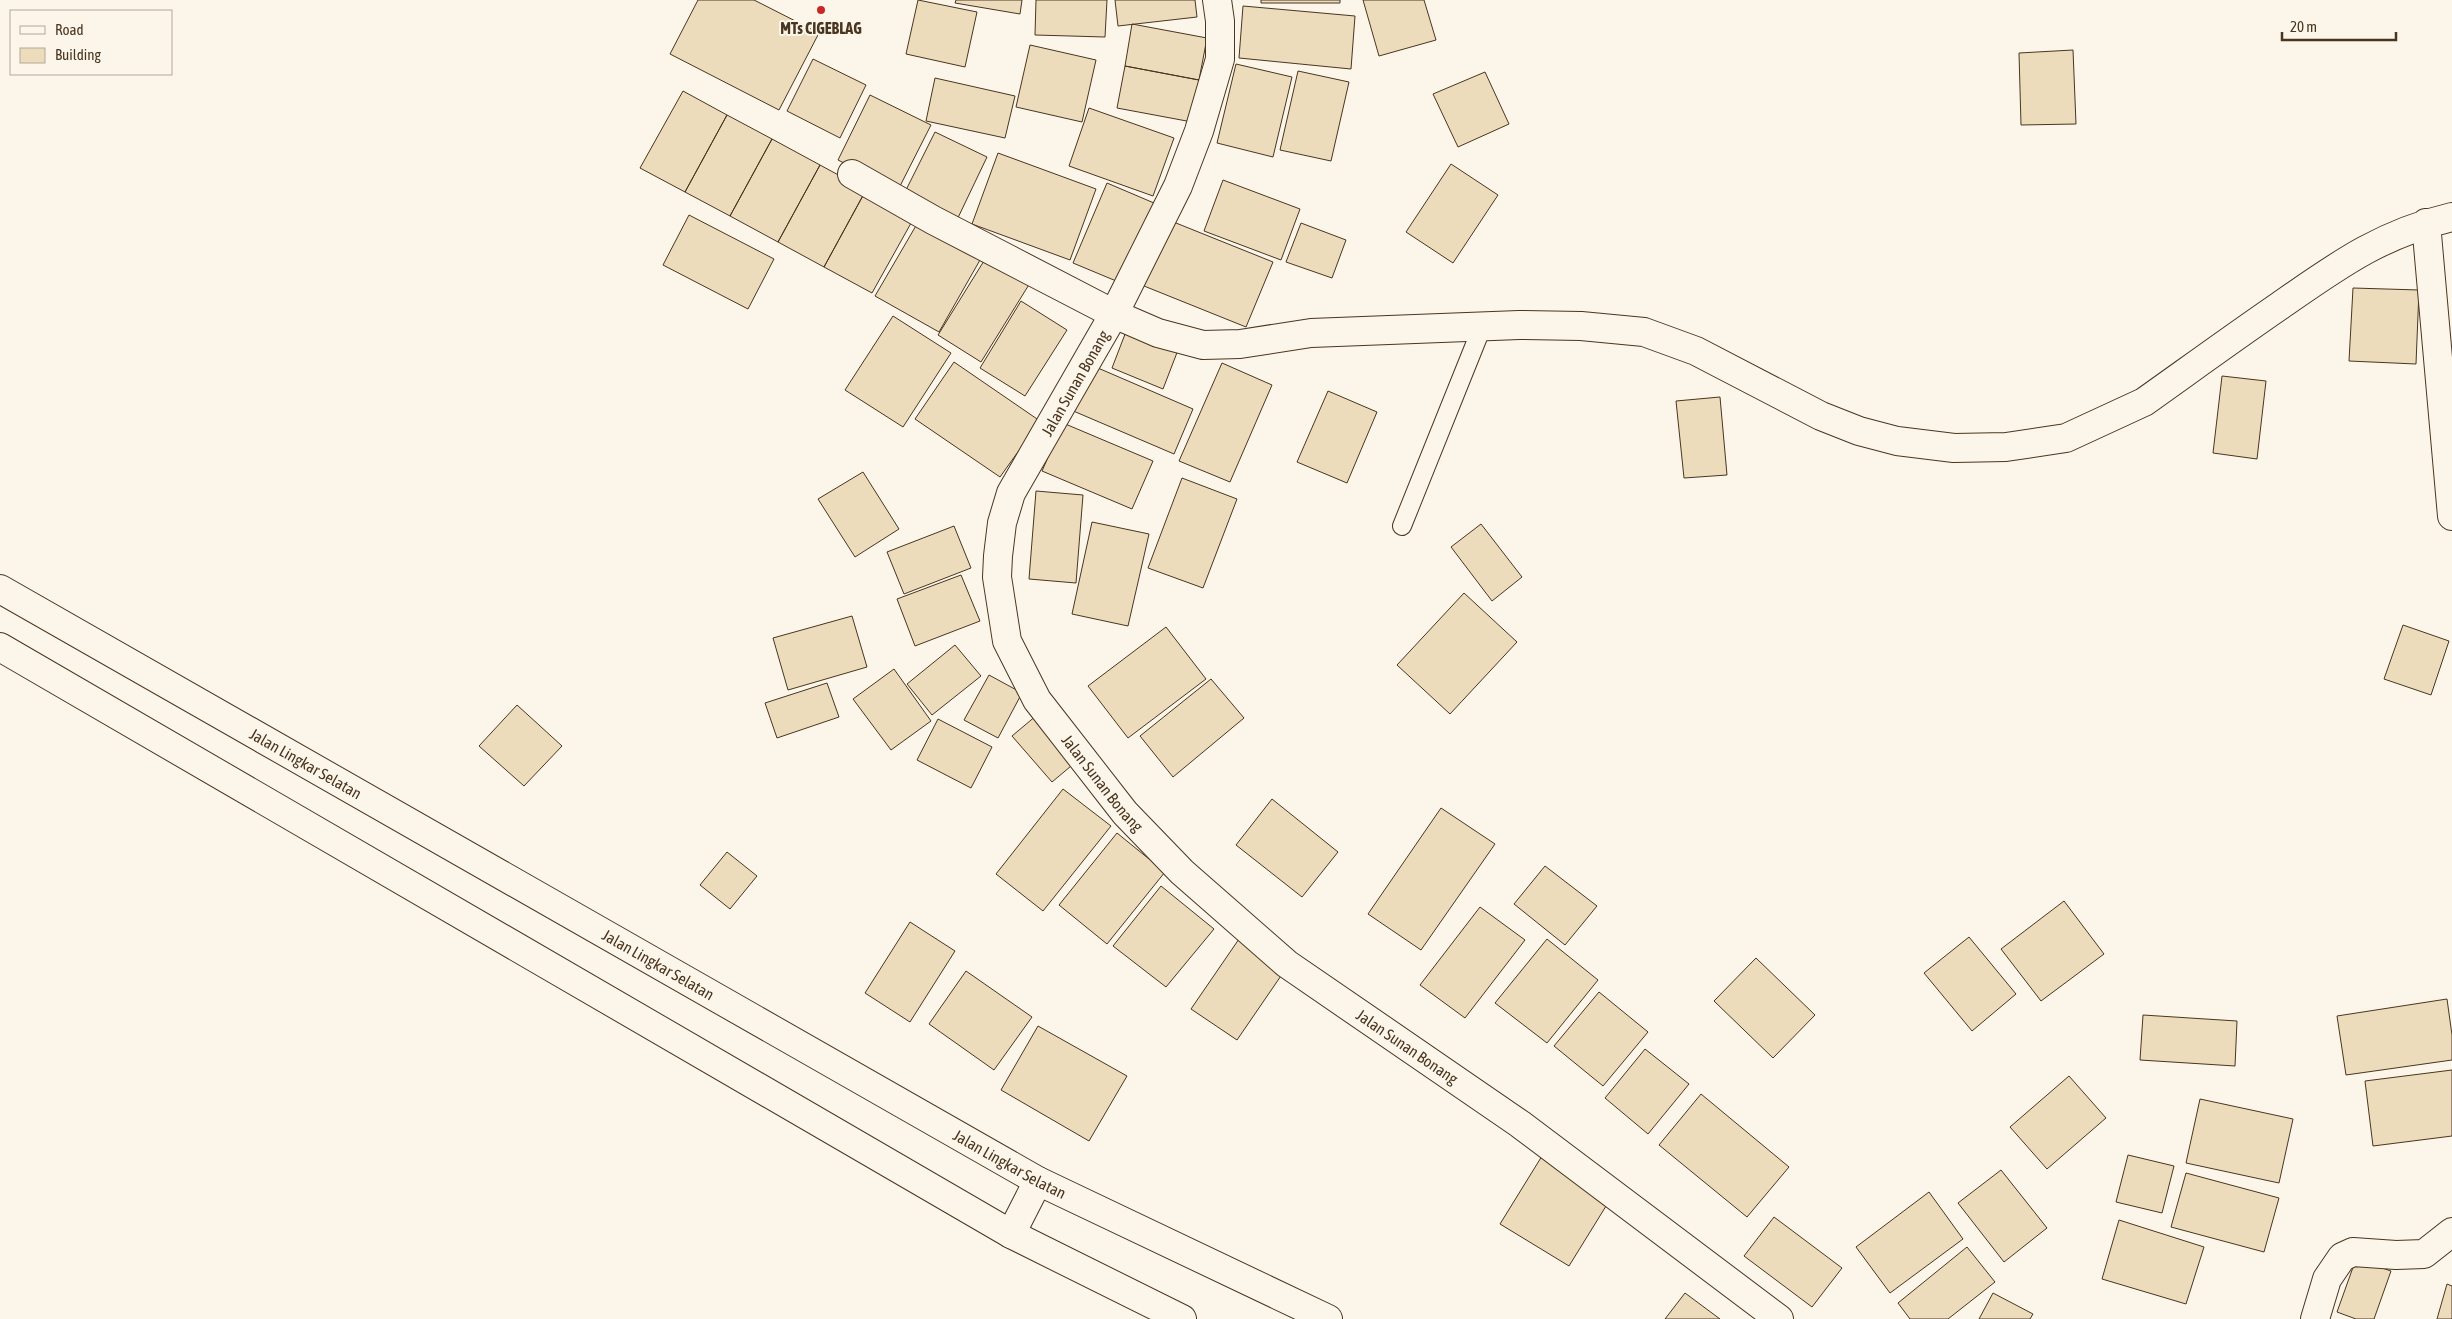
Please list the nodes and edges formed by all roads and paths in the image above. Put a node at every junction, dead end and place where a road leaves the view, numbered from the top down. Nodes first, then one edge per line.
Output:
1 (1217, 0) edge
2 (852, 174) dead end
3 (2452, 217) edge
4 (2426, 223) junction
5 (1114, 314) junction
6 (1482, 327) junction
7 (2452, 516) edge
8 (1402, 526) dead end
9 (0, 589) edge
10 (0, 647) edge
11 (1038, 1181) junction
12 (2452, 1232) edge
13 (1011, 1234) junction
14 (1182, 1319) edge
15 (1328, 1319) edge
16 (1779, 1319) edge
17 (2315, 1319) edge

1 - 5 main road, Jalan Sunan Bonang
2 - 5 main road
3 - 4 main road
4 - 6 main road
4 - 7 main road
5 - 6 main road
5 - 16 main road, Jalan Sunan Bonang
6 - 8 lane
9 - 11 main road, Jalan Lingkar Selatan
10 - 13 main road
11 - 13 main road
11 - 15 main road, Jalan Lingkar Selatan
12 - 17 main road
13 - 14 main road

